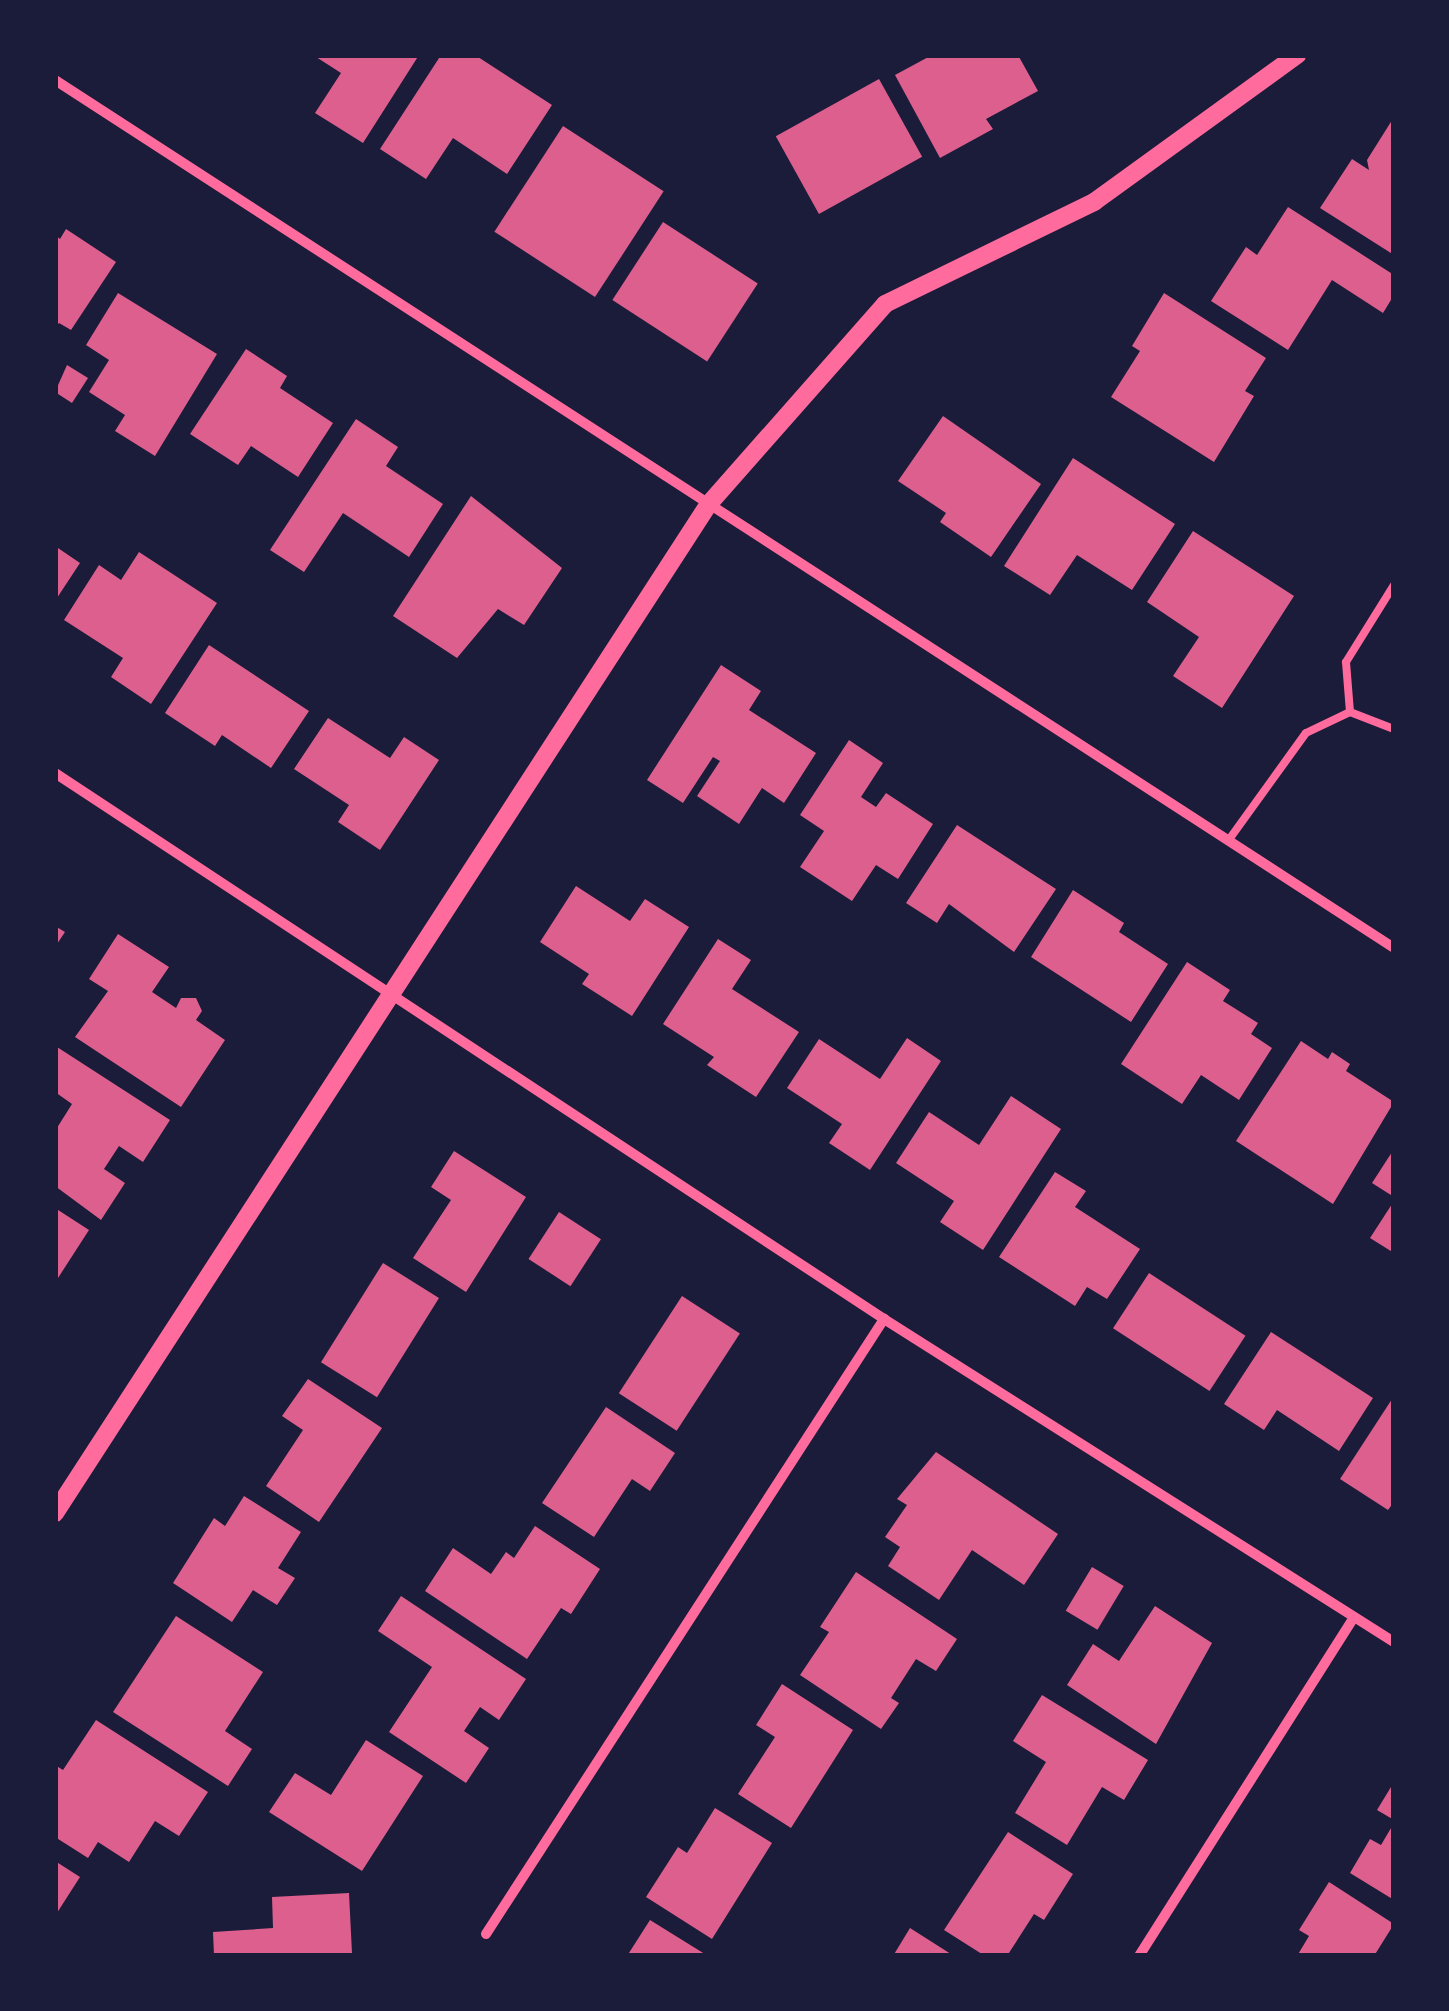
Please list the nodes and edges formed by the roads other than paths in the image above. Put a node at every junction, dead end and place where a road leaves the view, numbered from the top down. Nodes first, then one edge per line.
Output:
1 (1297, 55) edge
2 (55, 80) edge
3 (708, 506) junction
4 (1394, 585) edge
5 (1350, 712) junction
6 (1394, 729) edge
7 (55, 773) edge
8 (1228, 841) junction
9 (1394, 948) edge
10 (390, 993) junction
11 (884, 1319) junction
12 (55, 1513) edge
13 (1354, 1616) junction
14 (1394, 1642) edge
15 (486, 1934) dead end
16 (1139, 1956) edge

1 - 3 street
2 - 3 street
3 - 8 street
3 - 10 street
4 - 5 lane
5 - 6 lane
5 - 8 lane
7 - 10 street
8 - 9 street
10 - 11 street
10 - 12 street
11 - 13 street
11 - 15 street
13 - 14 street
13 - 16 street

